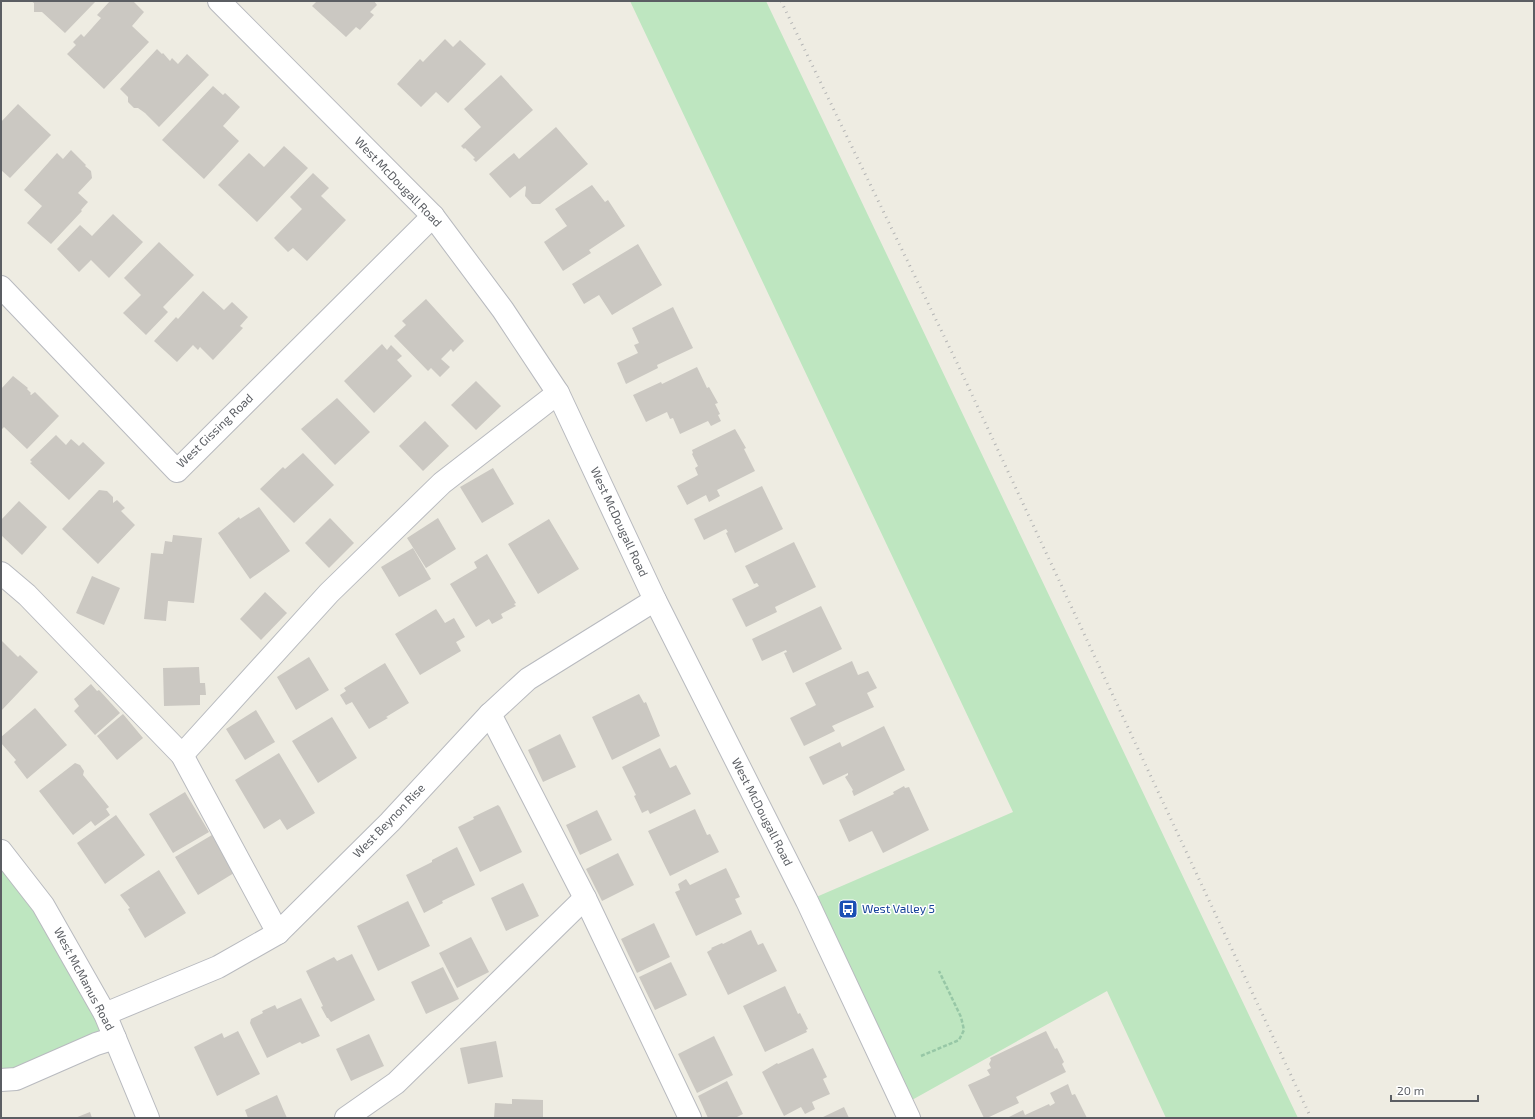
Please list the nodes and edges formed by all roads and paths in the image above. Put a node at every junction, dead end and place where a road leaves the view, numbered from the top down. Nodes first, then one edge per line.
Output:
1 (219, 1) edge
2 (433, 216) junction
3 (1, 287) edge
4 (558, 393) junction
5 (1, 572) edge
6 (655, 600) junction
7 (490, 714) junction
8 (182, 755) junction
9 (1, 851) edge
10 (585, 898) junction
11 (278, 933) junction
12 (939, 971) dead end
13 (105, 1014) junction
14 (115, 1038) junction
15 (921, 1056) dead end
16 (1, 1080) edge
17 (148, 1118) edge
18 (346, 1118) edge
19 (690, 1118) edge
20 (909, 1118) edge

1 - 2 street, West McDougall Road
2 - 3 street, West Gissing Road
2 - 4 street, West McDougall Road
4 - 6 street, West McDougall Road
4 - 8 street
5 - 8 street
6 - 7 street, West Beynon Rise
6 - 20 street, West McDougall Road
7 - 10 street
7 - 11 street, West Beynon Rise
8 - 11 street
9 - 13 street, West McManus Road
10 - 18 street
10 - 19 street
11 - 13 street, West Beynon Rise
12 - 15 path
13 - 14 street, West McManus Road
14 - 16 street
14 - 17 street, West McManus Road

